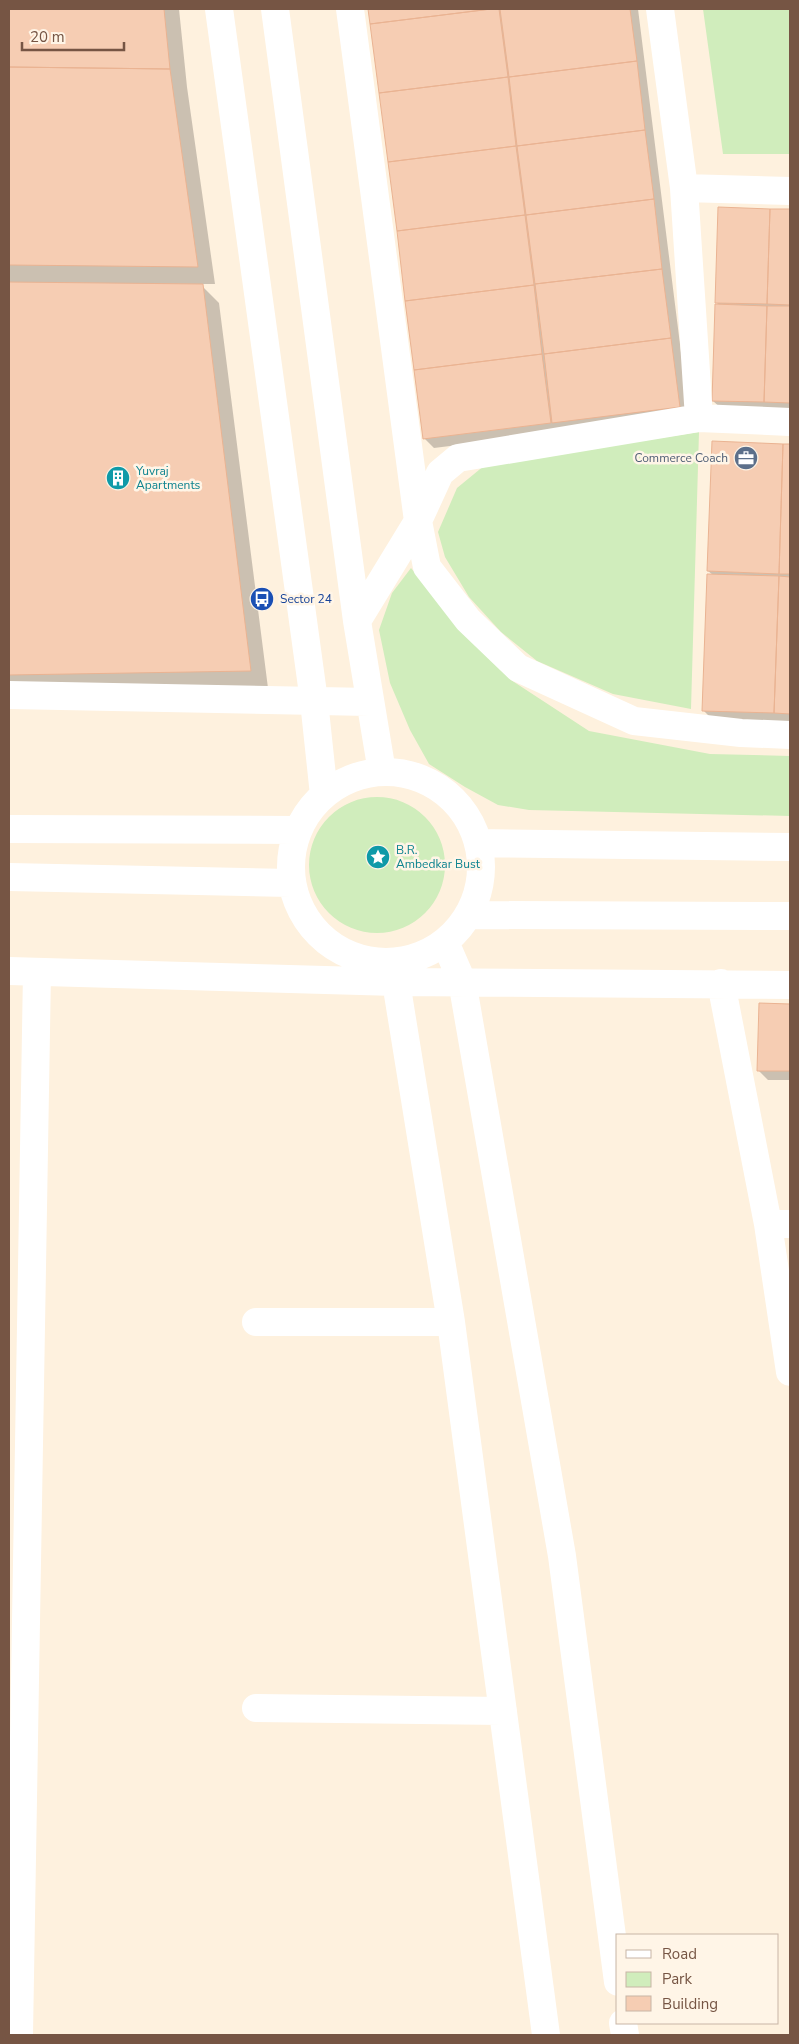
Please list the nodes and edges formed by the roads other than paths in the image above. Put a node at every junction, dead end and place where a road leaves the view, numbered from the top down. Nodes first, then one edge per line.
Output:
1 (219, 9) edge
2 (275, 9) edge
3 (350, 9) edge
4 (660, 9) edge
5 (684, 188) junction
6 (790, 191) edge
7 (700, 418) junction
8 (790, 422) edge
9 (418, 521) junction
10 (357, 621) junction
11 (9, 695) edge
12 (314, 701) junction
13 (370, 702) junction
14 (790, 735) edge
15 (382, 772) junction
16 (324, 795) junction
17 (9, 829) edge
18 (297, 830) junction
19 (478, 843) junction
20 (790, 847) edge
21 (9, 877) edge
22 (292, 883) junction
23 (469, 915) junction
24 (790, 916) edge
25 (445, 942) junction
26 (378, 962) junction
27 (9, 971) edge
28 (37, 972) junction
29 (396, 982) junction
30 (462, 982) junction
31 (721, 983) junction
32 (790, 985) edge
33 (779, 1224) edge
34 (21, 1243) edge
35 (256, 1322) dead end
36 (451, 1322) junction
37 (790, 1372) edge
38 (256, 1708) dead end
39 (503, 1711) junction
40 (16, 1757) edge
41 (616, 1967) edge
42 (19, 2035) edge
43 (546, 2035) edge

1 - 12 street
2 - 10 street
3 - 9 street
4 - 5 street
5 - 6 street
5 - 7 street
7 - 8 street
7 - 9 street
9 - 10 street
9 - 14 street
10 - 13 street
11 - 12 street
12 - 13 street
12 - 16 street
13 - 15 street
15 - 16 street
15 - 19 street
16 - 18 street
17 - 18 street
18 - 22 street
19 - 20 street
19 - 23 street
21 - 22 street
22 - 26 street
23 - 24 street
23 - 25 street
25 - 26 street
25 - 30 street
26 - 29 street
27 - 28 street
28 - 29 street
28 - 34 street
29 - 30 street
29 - 36 street
30 - 31 street
30 - 41 street
31 - 32 street
31 - 33 street
33 - 37 street
34 - 40 street
35 - 36 street
36 - 39 street
38 - 39 street
39 - 43 street
40 - 42 street

